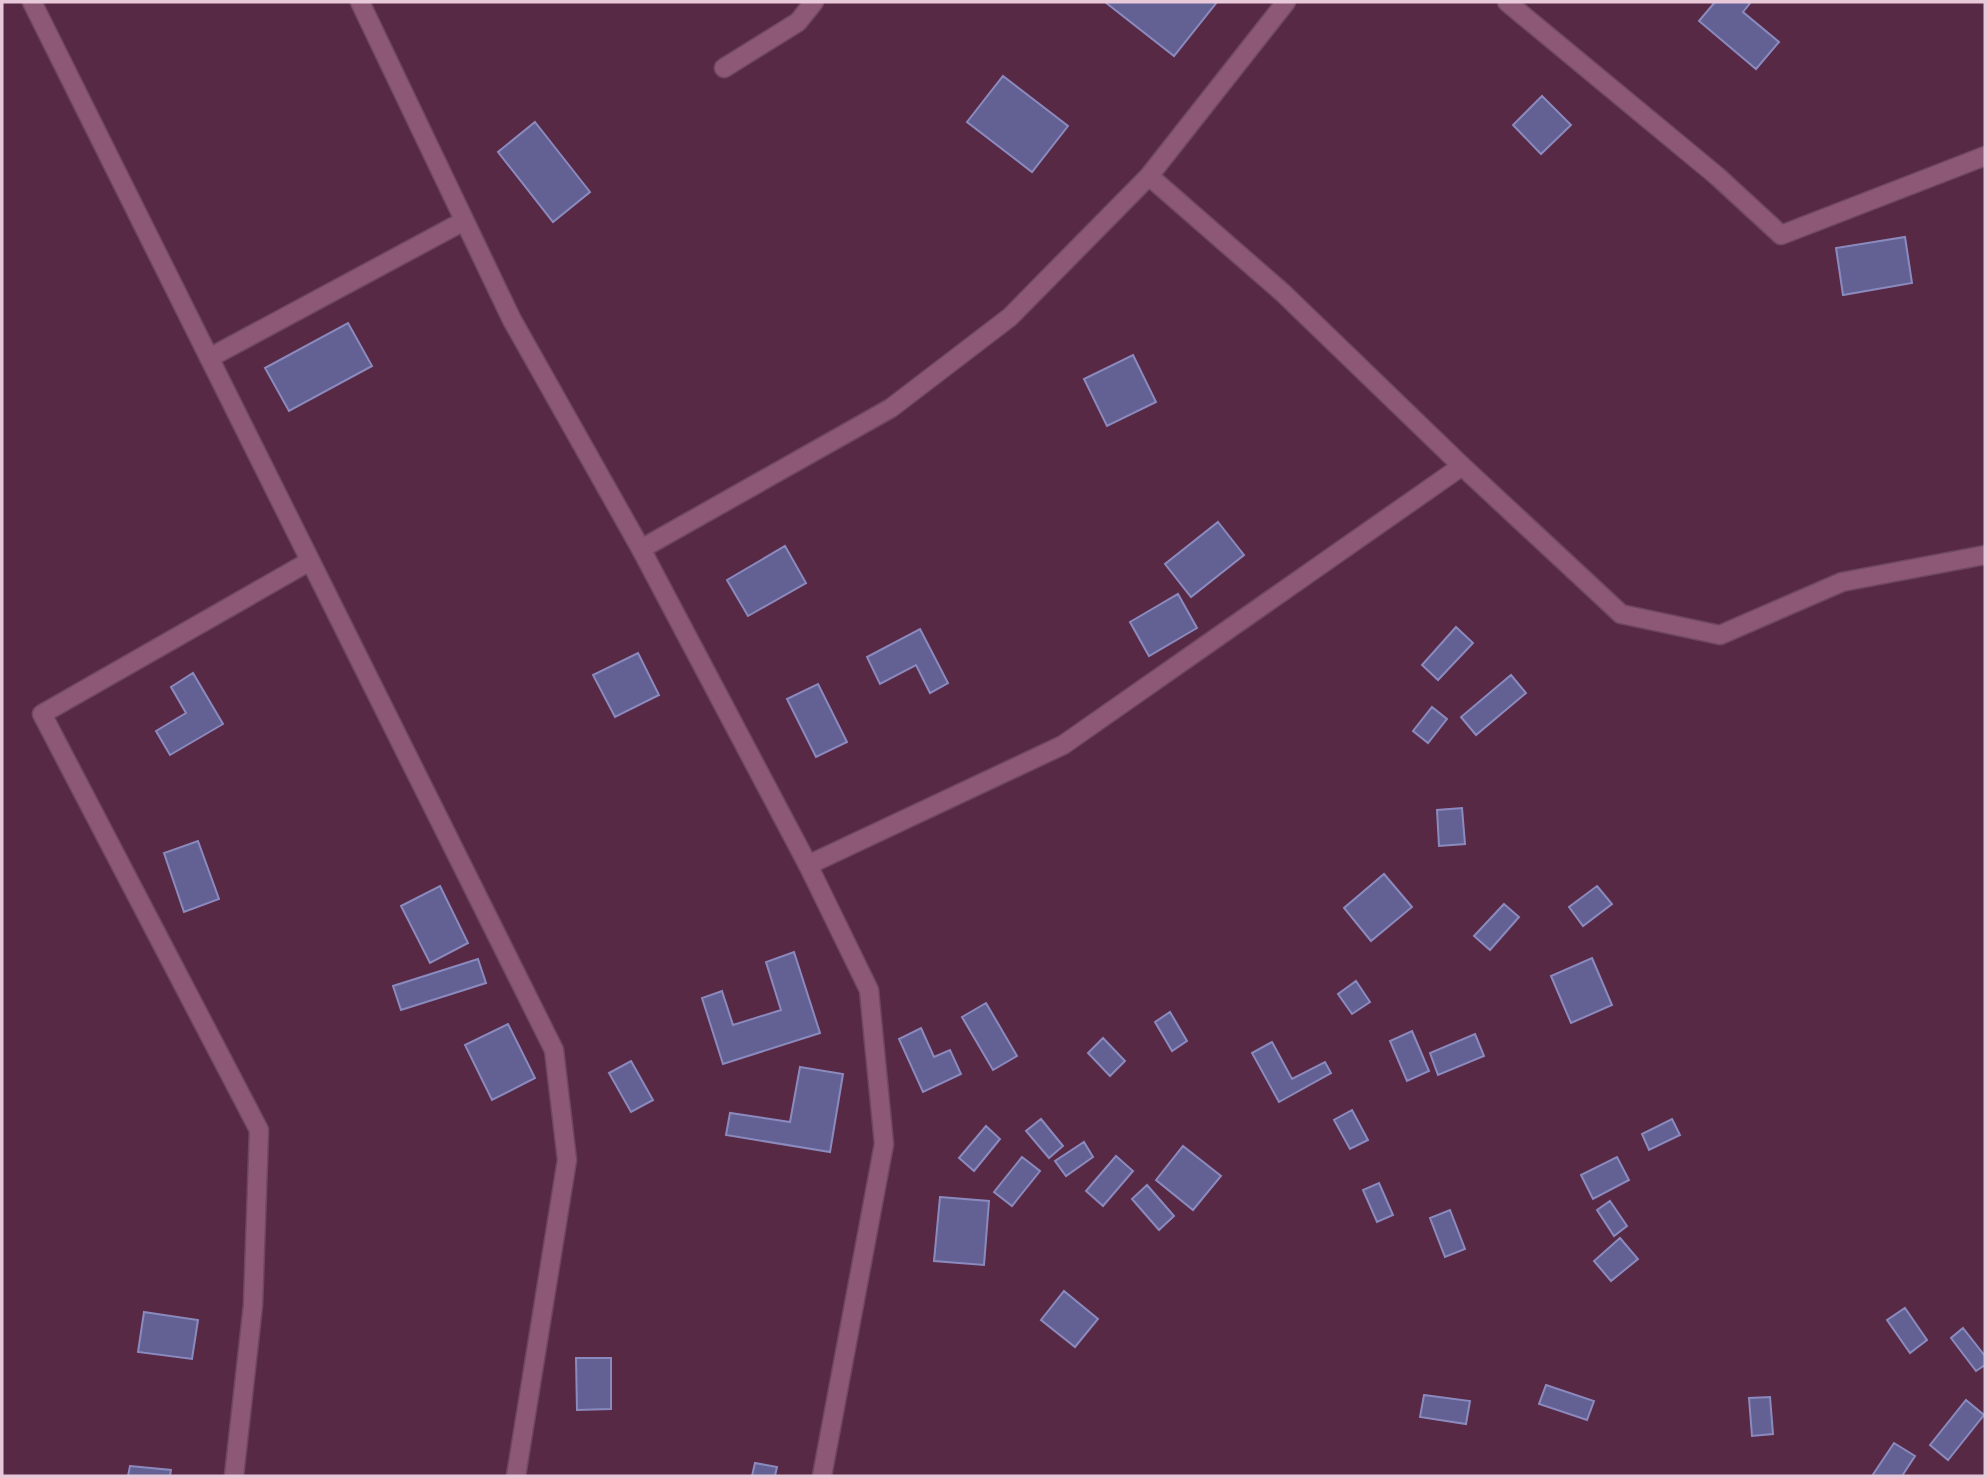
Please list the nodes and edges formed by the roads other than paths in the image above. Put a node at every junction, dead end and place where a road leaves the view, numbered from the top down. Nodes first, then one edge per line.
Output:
1 (32, 2) edge
2 (359, 2) edge
3 (814, 2) edge
4 (1286, 2) edge
5 (1507, 2) edge
6 (724, 68) dead end
7 (1985, 156) edge
8 (1149, 176) junction
9 (464, 221) junction
10 (209, 358) junction
11 (1462, 466) junction
12 (640, 549) junction
13 (1985, 555) edge
14 (310, 561) junction
15 (808, 865) junction
16 (234, 1476) edge
17 (516, 1476) edge
18 (822, 1476) edge

1 - 10 street
2 - 9 street
3 - 6 street
4 - 8 street
5 - 7 street
8 - 11 street
8 - 12 street
9 - 10 street
9 - 12 street
10 - 14 street
11 - 13 street
11 - 15 street
12 - 15 street
14 - 16 street
14 - 17 street
15 - 18 street

